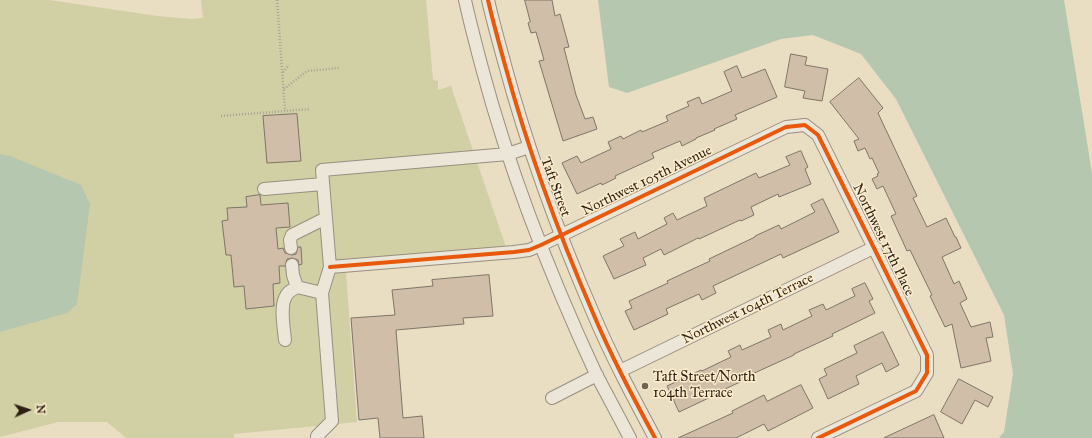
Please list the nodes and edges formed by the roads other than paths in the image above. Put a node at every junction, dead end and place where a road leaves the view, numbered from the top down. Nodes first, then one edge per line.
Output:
1 (465, 0) edge
2 (488, 0) edge
3 (805, 125) joint
4 (529, 147) junction
5 (508, 154) junction
6 (323, 184) junction
7 (264, 189) dead end
8 (326, 218) junction
9 (561, 235) junction
10 (540, 246) junction
11 (875, 247) junction
12 (291, 248) dead end
13 (292, 265) dead end
14 (330, 268) junction
15 (297, 287) junction
16 (322, 293) junction
17 (285, 340) dead end
18 (620, 372) junction
19 (597, 375) junction
20 (552, 398) dead end
21 (317, 438) edge
22 (630, 438) edge
23 (655, 438) edge
24 (818, 438) edge

1 - 5 street
2 - 4 street, Taft Street
3 - 9 street, Northwest 105th Avenue
3 - 11 street, Northwest 17th Place
4 - 5 street
4 - 9 street, Taft Street
5 - 6 street
5 - 10 street
6 - 7 street
6 - 8 street
8 - 12 street
8 - 14 street
9 - 10 street, Northwest 105th Avenue
9 - 18 street, Taft Street
10 - 14 street, Northwest 105th Avenue
10 - 19 street
11 - 18 street, Northwest 104th Terrace
11 - 24 street, Northwest 17th Place
13 - 15 street
14 - 16 street
15 - 16 street
15 - 17 street
16 - 21 street
18 - 23 street, Taft Street
19 - 20 street
19 - 22 street

